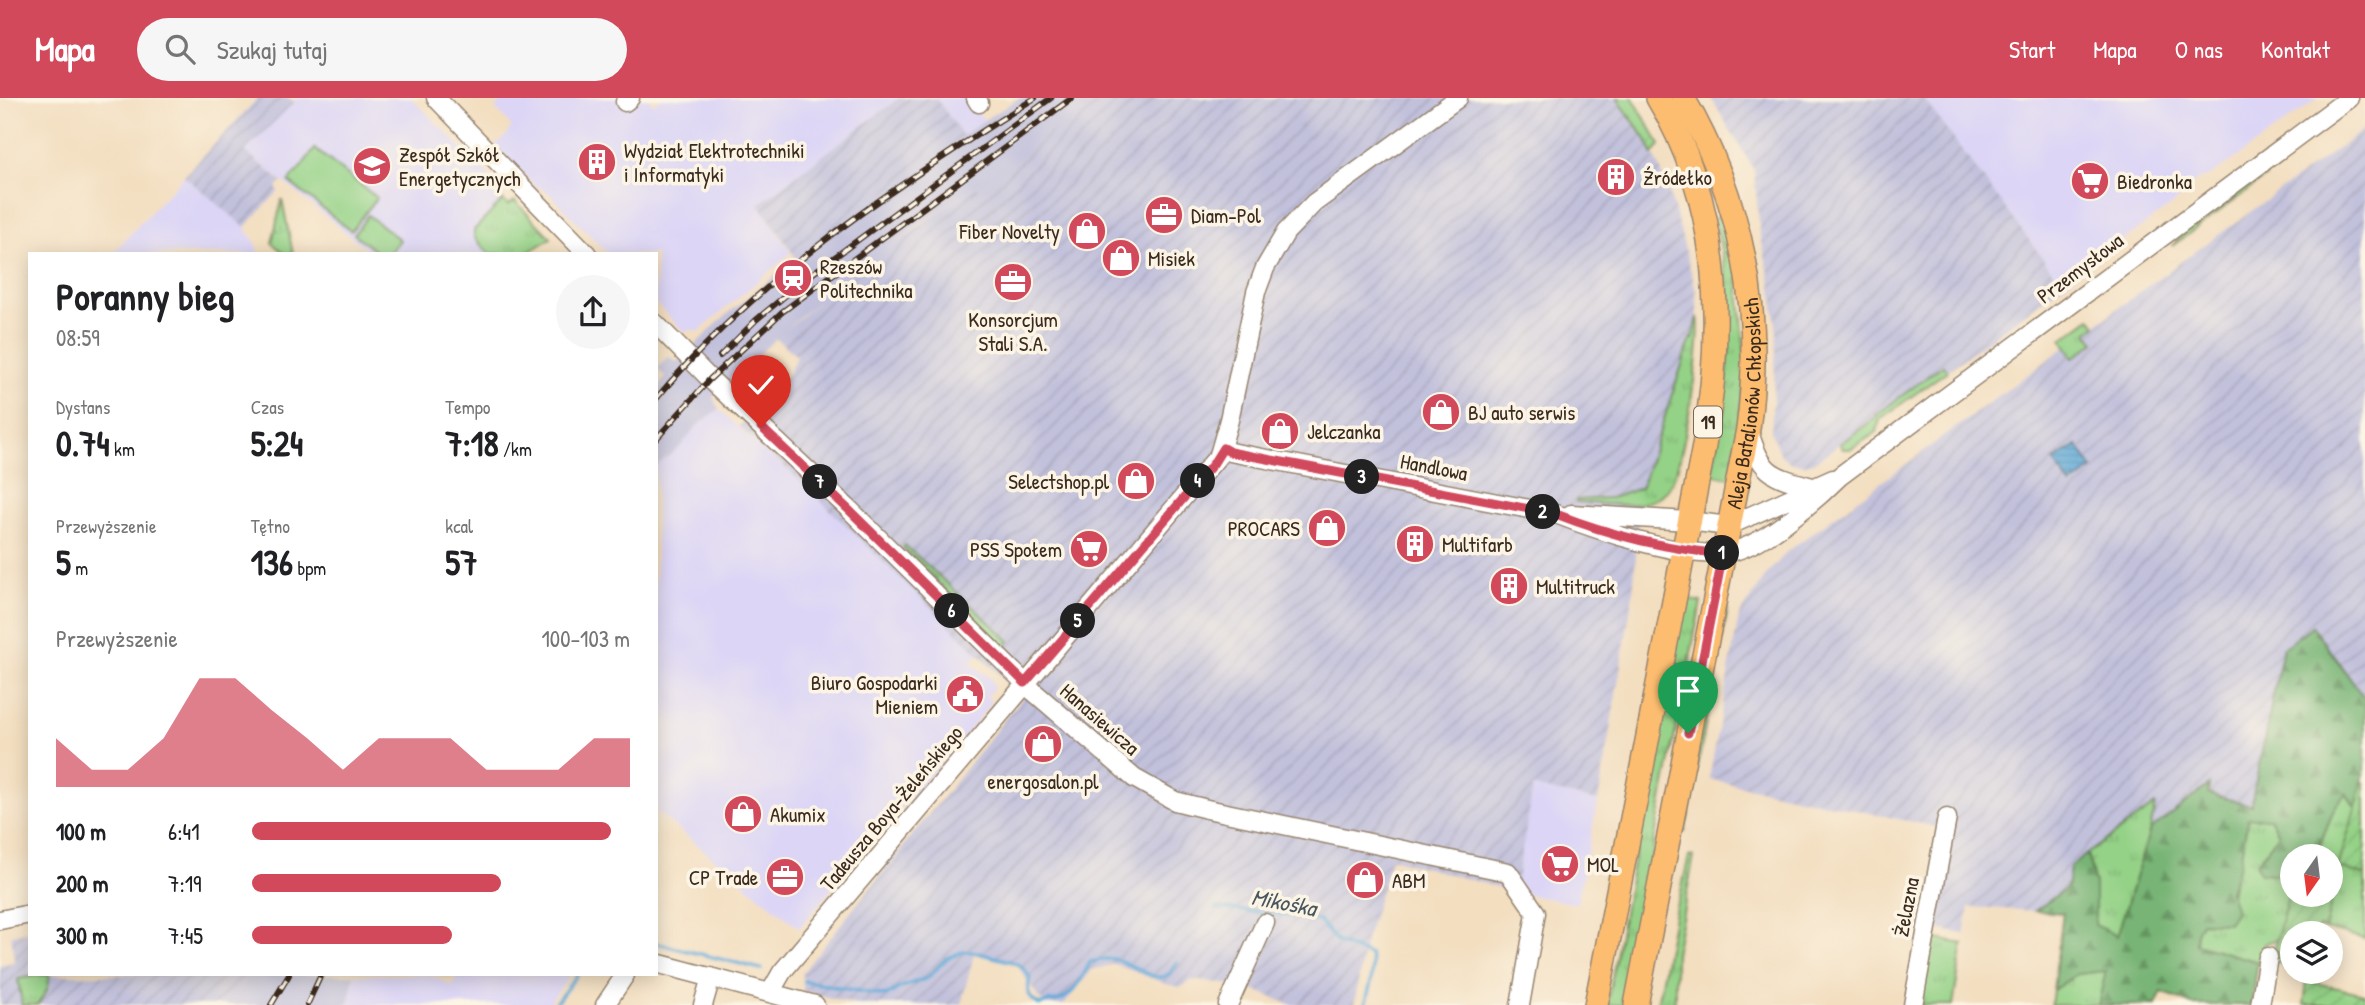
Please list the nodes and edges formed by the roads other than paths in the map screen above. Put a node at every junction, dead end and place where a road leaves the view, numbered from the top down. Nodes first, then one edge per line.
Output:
1 (436, 98) edge
2 (1458, 98) edge
3 (1658, 98) edge
4 (1683, 98) edge
5 (2350, 98) edge
6 (585, 252) edge
7 (658, 326) edge
8 (1748, 429) junction
9 (1223, 448) junction
10 (1840, 476) junction
11 (1812, 487) junction
12 (1556, 514) junction
13 (1689, 521) junction
14 (1728, 526) junction
15 (1684, 551) junction
16 (1723, 554) junction
17 (1025, 683) junction
18 (1947, 818) dead end
19 (28, 915) edge
20 (0, 920) edge
21 (1265, 923) dead end
22 (2268, 957) dead end
23 (658, 964) edge
24 (624, 976) edge
25 (710, 977) junction
26 (770, 993) junction
27 (605, 1005) edge
28 (703, 1005) edge
29 (815, 1005) edge
30 (1228, 1005) edge
31 (1520, 1005) edge
32 (1596, 1005) edge
33 (1636, 1005) edge
34 (1913, 1005) edge
35 (2260, 1005) edge

1 - 6 street
2 - 9 street, Tadeusza Boya-Żeleńskiego
3 - 13 main road, Aleja Batalionów Chłopskich / 19
4 - 8 main road, Aleja Batalionów Chłopskich / 19
5 - 10 street, Przemysłowa
7 - 17 street, Hanasiewicza
8 - 11 street
8 - 14 main road, Aleja Batalionów Chłopskich / 19
9 - 12 street, Handlowa
9 - 17 street, Tadeusza Boya-Żeleńskiego
10 - 11 street, Przemysłowa
10 - 16 street, Przemysłowa
11 - 14 street, Przemysłowa
12 - 13 street, Handlowa
12 - 15 street, Handlowa
13 - 14 street, Handlowa
13 - 15 main road, Aleja Batalionów Chłopskich / 19
14 - 16 main road, Aleja Batalionów Chłopskich / 19
15 - 16 street, Handlowa
15 - 32 main road, Aleja Batalionów Chłopskich / 19
16 - 33 main road, Aleja Batalionów Chłopskich / 19
17 - 26 street, Tadeusza Boya-Żeleńskiego
17 - 31 street, Hanasiewicza
18 - 34 street, Żelazna
19 - 20 street
21 - 30 street
22 - 35 street
23 - 25 street
24 - 27 street
25 - 26 street
25 - 28 street
26 - 29 street

